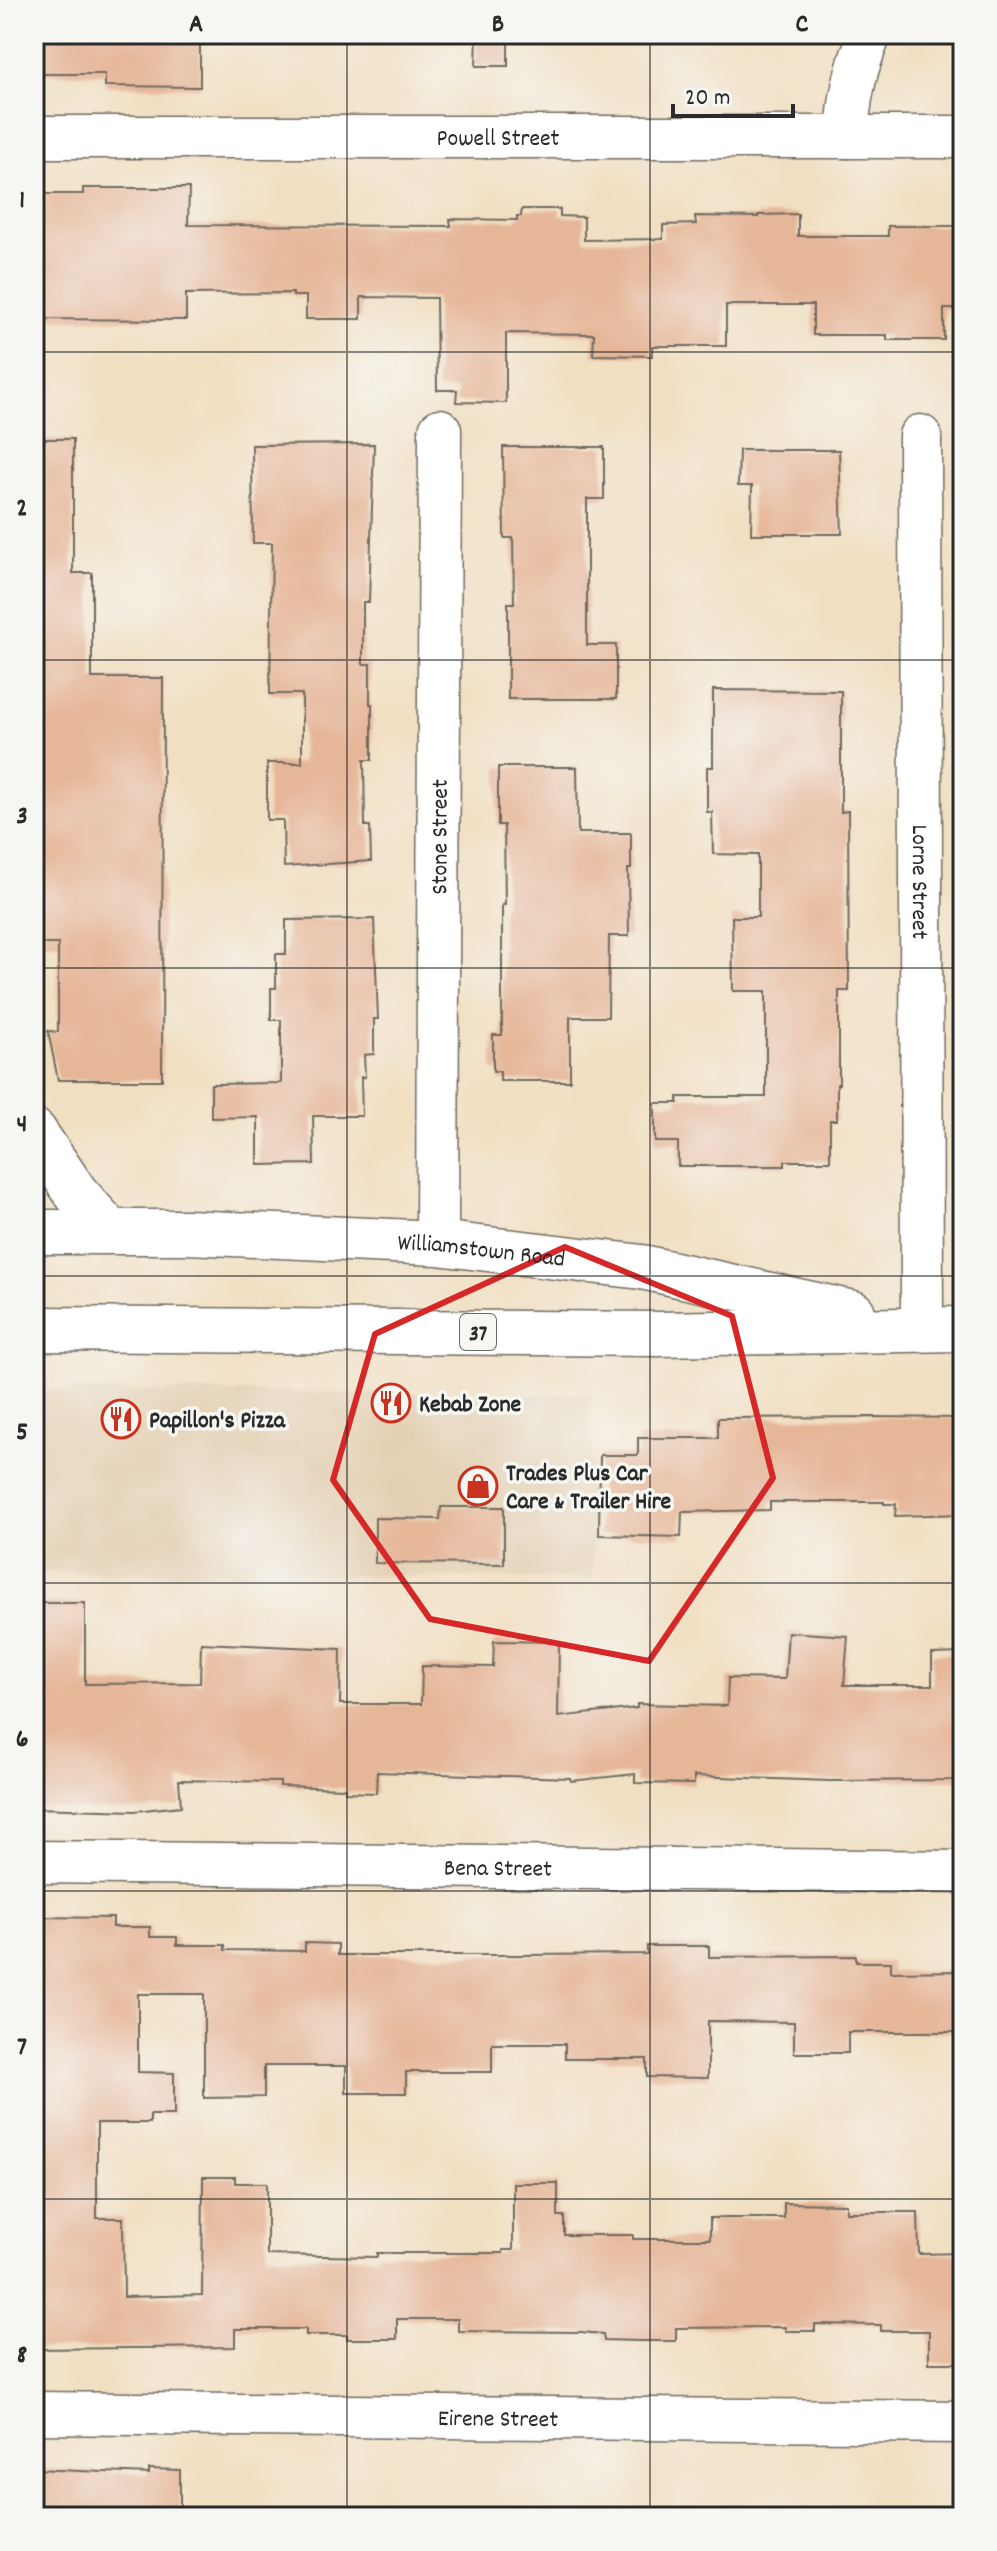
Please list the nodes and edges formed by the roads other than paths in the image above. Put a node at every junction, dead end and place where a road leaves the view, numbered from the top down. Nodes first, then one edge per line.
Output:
1 (870, 34) edge
2 (34, 137) edge
3 (847, 137) junction
4 (963, 137) edge
5 (440, 430) dead end
6 (920, 436) dead end
7 (34, 1131) edge
8 (109, 1230) junction
9 (34, 1232) edge
10 (437, 1243) junction
11 (942, 1328) edge
12 (34, 1329) edge
13 (34, 1862) edge
14 (963, 1872) edge
15 (34, 2413) edge
16 (963, 2422) edge

1 - 3 street
2 - 3 street, Powell Street
3 - 4 street, Powell Street
5 - 10 street, Stone Street
6 - 11 street, Lorne Street
7 - 8 main road
8 - 9 main road, Williamstown Road
8 - 10 main road, Williamstown Road
10 - 11 main road, Williamstown Road
11 - 12 main road, 37
13 - 14 street, Bena Street
15 - 16 street, Eirene Street

